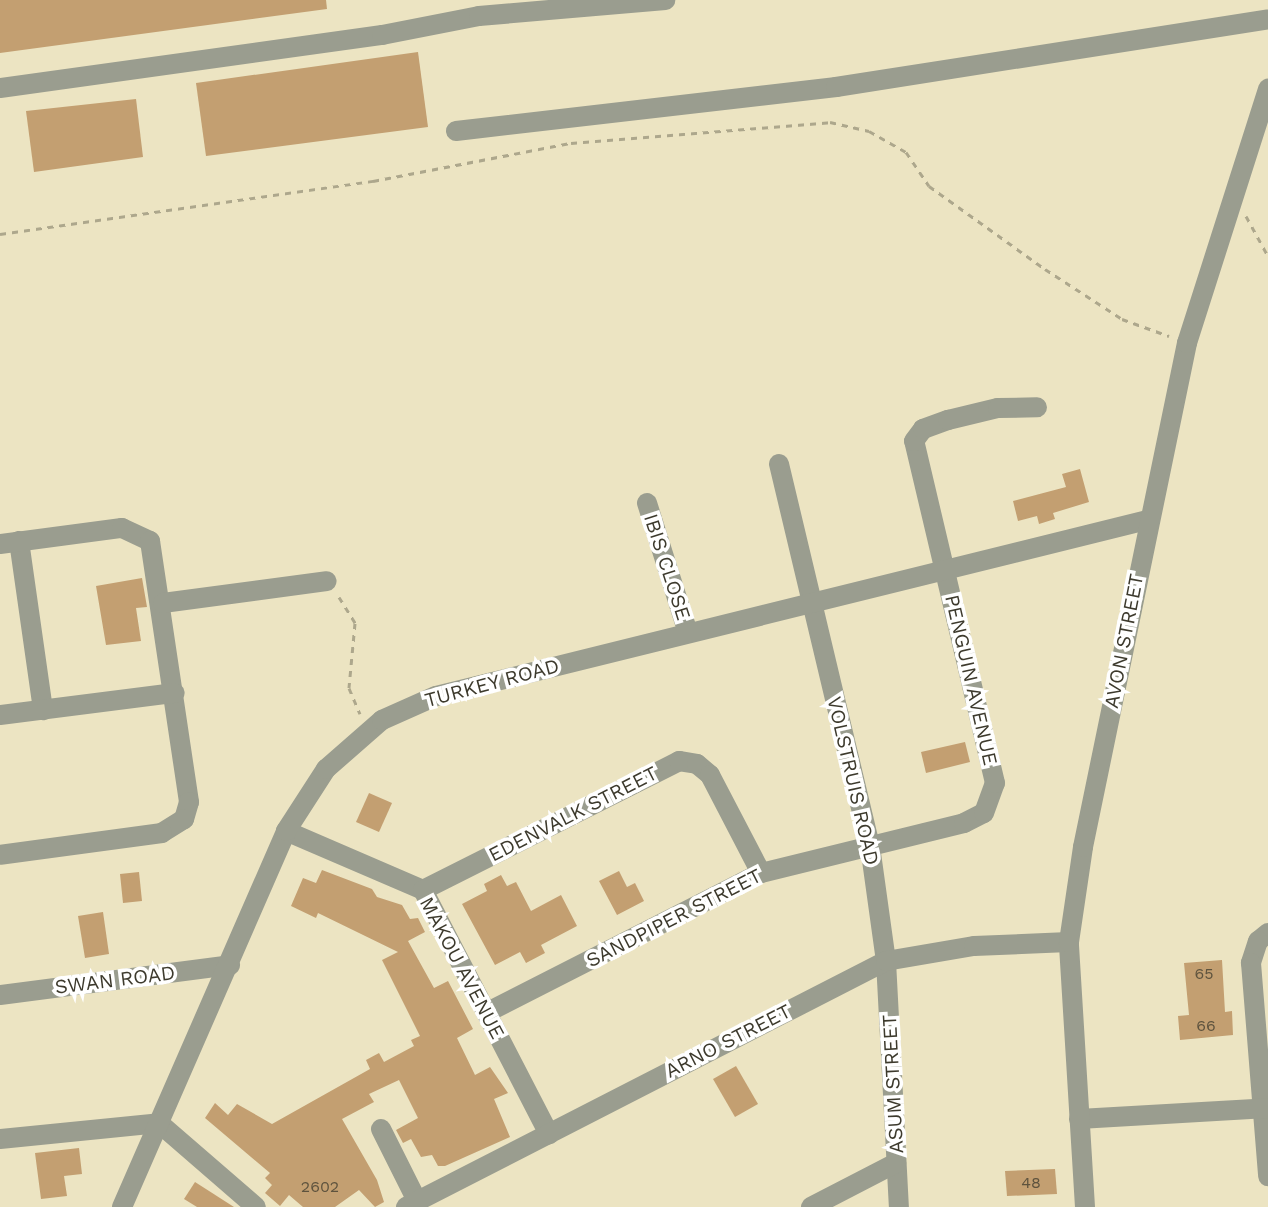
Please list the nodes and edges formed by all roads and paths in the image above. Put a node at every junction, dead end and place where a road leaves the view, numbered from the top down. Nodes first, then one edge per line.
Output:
1 (665, 0) edge
2 (1268, 19) edge
3 (0, 88) edge
4 (1268, 89) edge
5 (456, 131) dead end
6 (1232, 202) junction
7 (0, 234) edge
8 (1268, 256) edge
9 (1187, 343) junction
10 (1037, 407) dead end
11 (779, 464) dead end
12 (647, 503) dead end
13 (1147, 520) junction
14 (10, 543) edge
15 (945, 570) junction
16 (327, 581) joint
17 (812, 602) junction
18 (163, 603) junction
19 (687, 630) junction
20 (175, 693) junction
21 (43, 710) junction
22 (0, 715) edge
23 (372, 728) junction
24 (286, 831) junction
25 (870, 846) junction
26 (0, 855) edge
27 (761, 873) junction
28 (423, 890) junction
29 (1263, 937) edge
30 (1069, 942) junction
31 (886, 961) junction
32 (230, 965) junction
33 (0, 995) edge
34 (486, 1013) junction
35 (1266, 1108) edge
36 (1079, 1119) junction
37 (159, 1123) junction
38 (381, 1129) dead end
39 (549, 1134) junction
40 (0, 1139) edge
41 (896, 1163) junction
42 (1268, 1176) edge
43 (412, 1204) edge
44 (122, 1207) edge
45 (256, 1207) edge
46 (811, 1207) edge
47 (899, 1207) edge
48 (1085, 1207) edge

1 - 3 street
2 - 5 street
4 - 6 street, AVON STREET
6 - 8 path
6 - 9 street, AVON STREET
7 - 9 path
9 - 13 street, AVON STREET
10 - 15 street, PENGUIN AVENUE
11 - 17 street, VOLSTRUIS ROAD
12 - 19 street, IBIS CLOSE
13 - 15 street, TURKEY ROAD
13 - 30 street, AVON STREET
14 - 18 street
14 - 21 street
15 - 17 street, TURKEY ROAD
15 - 25 street, PENGUIN AVENUE
16 - 18 street
16 - 23 path
17 - 19 street, TURKEY ROAD
17 - 25 street, VOLSTRUIS ROAD
18 - 20 street
19 - 23 street, TURKEY ROAD
20 - 21 street
20 - 26 street
21 - 22 street
23 - 24 street, TURKEY ROAD
24 - 28 street, MAKOU AVENUE
24 - 32 street, TURKEY ROAD
25 - 27 street, SANDPIPER STREET
25 - 31 street, VOLSTRUIS ROAD
27 - 28 street, EDENVALK STREET
27 - 34 street, SANDPIPER STREET
28 - 34 street, MAKOU AVENUE
29 - 35 street
30 - 31 street, ARNO STREET
30 - 36 street, AVON STREET
31 - 39 street, ARNO STREET
31 - 41 street, ASUM STREET
32 - 33 street, SWAN ROAD
32 - 37 street, TURKEY ROAD
34 - 39 street, MAKOU AVENUE
35 - 36 street
35 - 42 street
36 - 48 street, AVON STREET
37 - 40 street
37 - 44 street, TURKEY ROAD
37 - 45 street
38 - 43 street
39 - 43 street, ARNO STREET
41 - 46 street
41 - 47 street, ASUM STREET

